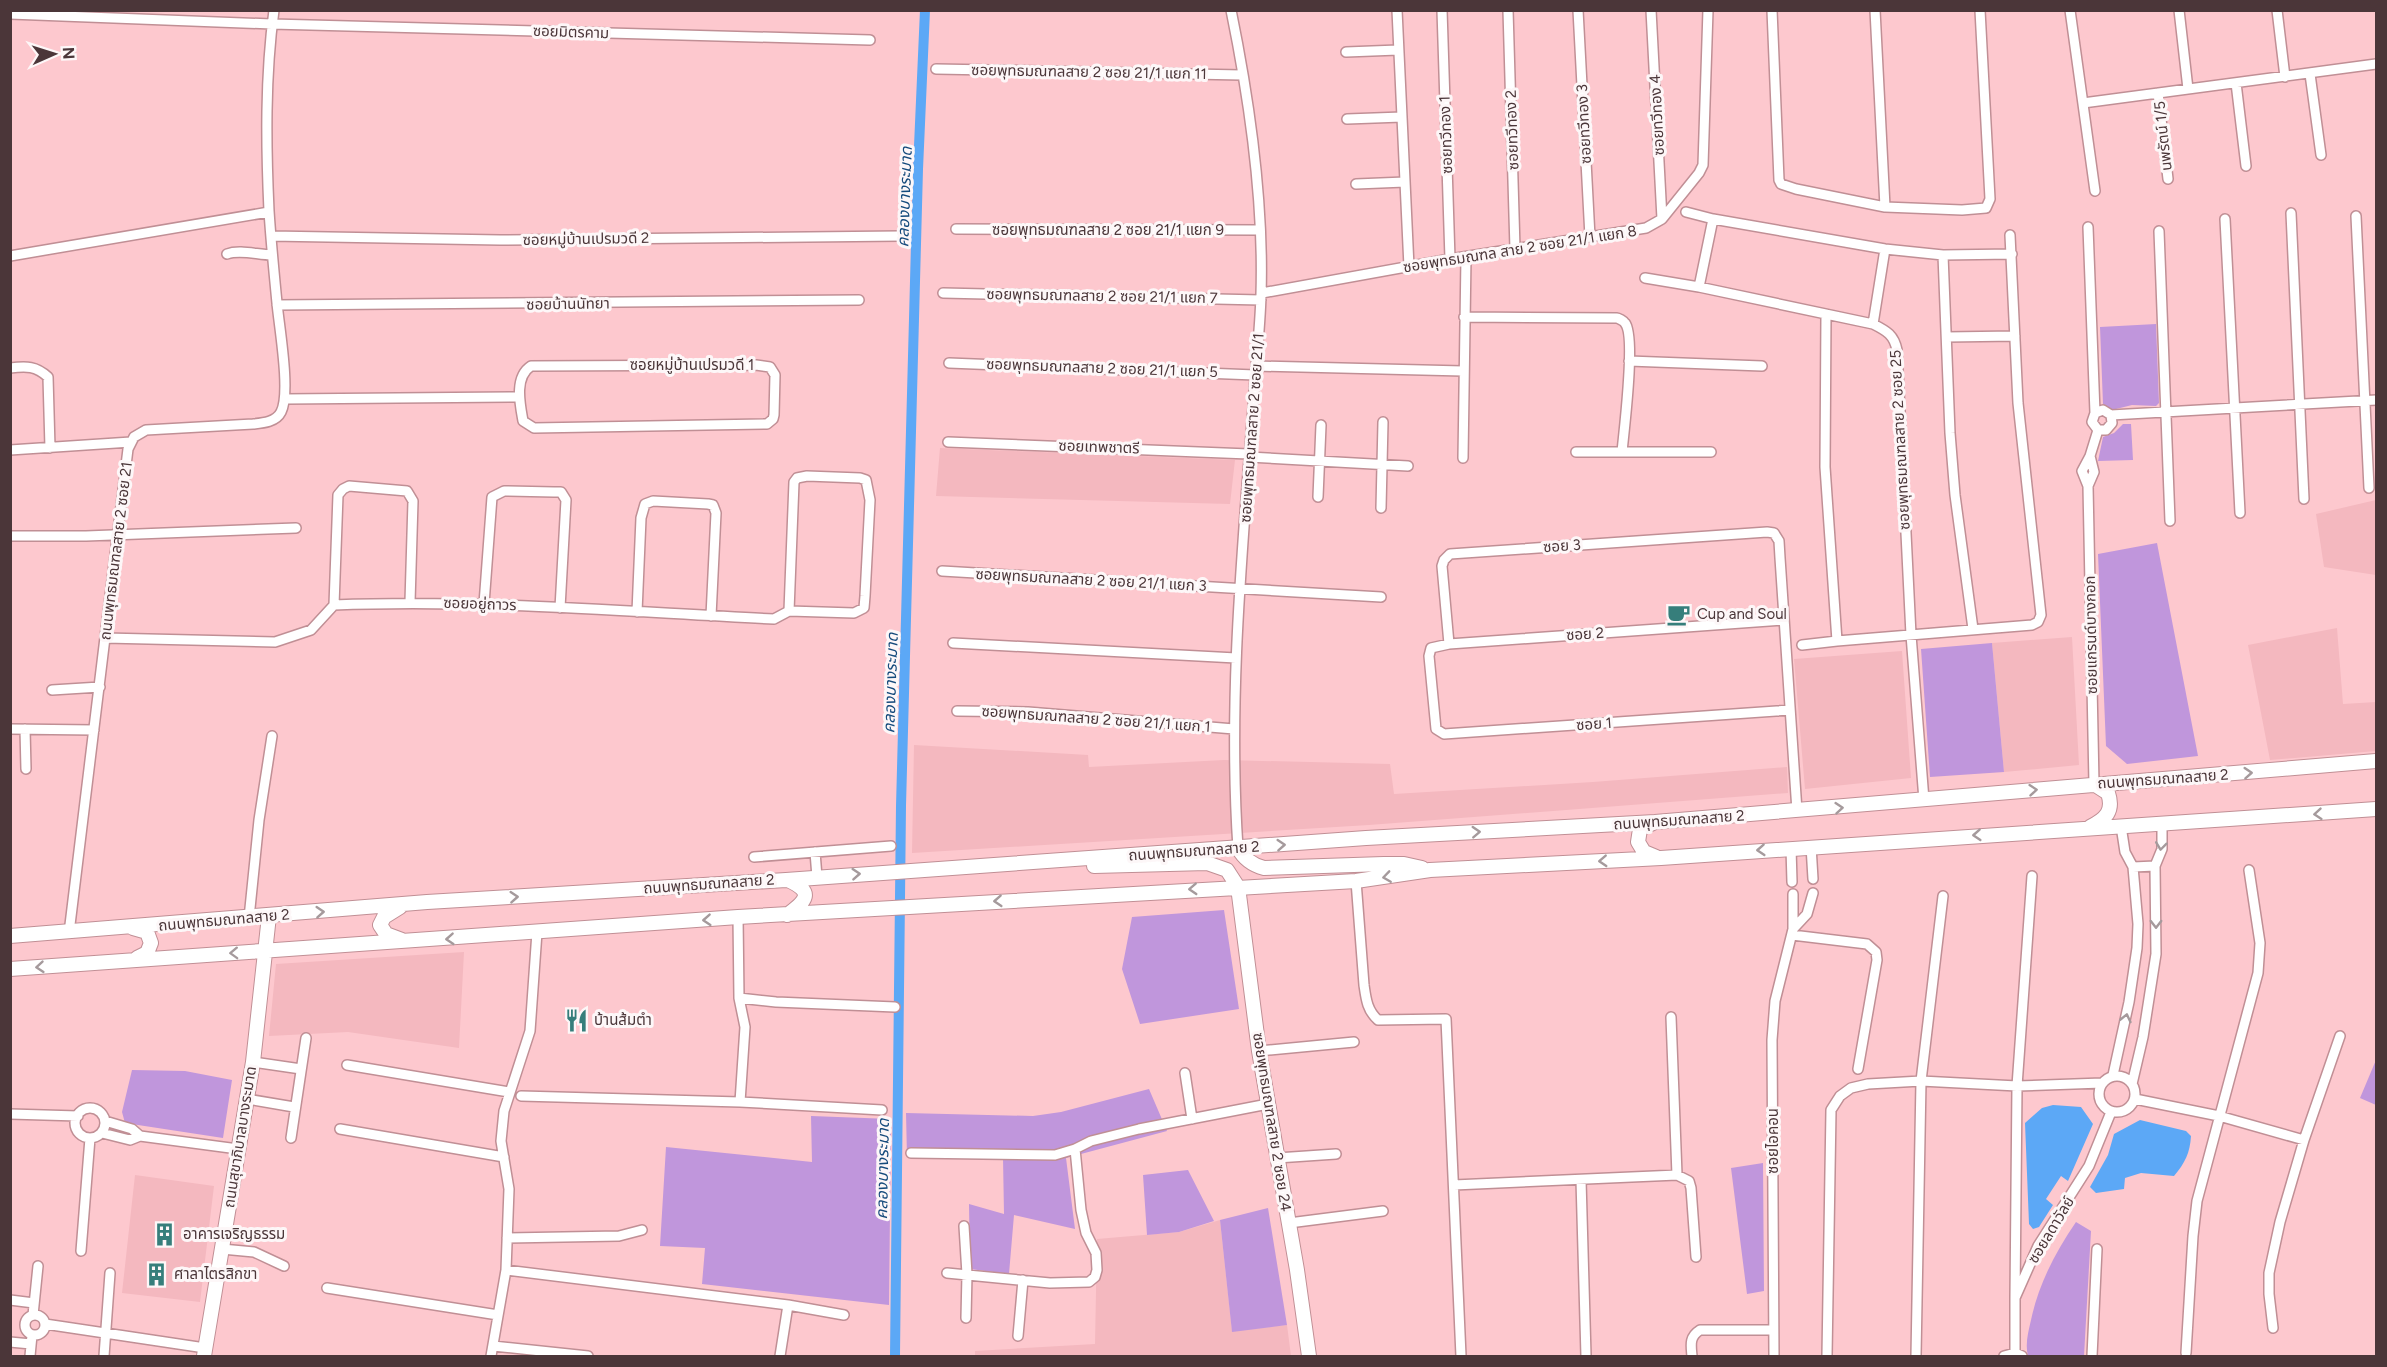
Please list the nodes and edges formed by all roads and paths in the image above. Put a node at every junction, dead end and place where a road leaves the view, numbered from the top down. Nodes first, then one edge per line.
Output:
1 (274, 10) edge
2 (1231, 10) edge
3 (1396, 10) edge
4 (1442, 10) edge
5 (1508, 10) edge
6 (1578, 10) edge
7 (1651, 10) edge
8 (1708, 10) edge
9 (1772, 10) edge
10 (1875, 10) edge
11 (1980, 10) edge
12 (2070, 10) edge
13 (2179, 10) edge
14 (2277, 10) edge
15 (10, 14) edge
16 (272, 24) junction
17 (870, 40) dead end
18 (1398, 50) junction
19 (1346, 52) dead end
20 (2376, 64) edge
21 (936, 69) dead end
22 (2310, 74) junction
23 (1242, 75) junction
24 (2285, 77) junction
25 (2236, 83) junction
26 (2188, 89) junction
27 (2158, 93) junction
28 (2083, 103) junction
29 (1402, 117) junction
30 (1347, 119) dead end
31 (2321, 155) dead end
32 (2246, 166) dead end
33 (2168, 179) dead end
34 (1405, 182) junction
35 (1356, 184) dead end
36 (2095, 191) dead end
37 (1885, 207) junction
38 (269, 212) junction
39 (1686, 212) dead end
40 (2291, 213) dead end
41 (2356, 216) dead end
42 (1662, 219) junction
43 (1713, 219) junction
44 (2225, 219) dead end
45 (2088, 227) dead end
46 (956, 229) dead end
47 (1260, 230) junction
48 (2159, 231) dead end
49 (2010, 235) dead end
50 (271, 236) junction
51 (900, 236) dead end
52 (1590, 237) junction
53 (1515, 249) junction
54 (1885, 249) junction
55 (226, 254) dead end
56 (2012, 254) junction
57 (272, 255) junction
58 (1943, 255) junction
59 (10, 256) edge
60 (1466, 257) junction
61 (1450, 259) junction
62 (1408, 267) junction
63 (1645, 278) dead end
64 (1699, 287) junction
65 (943, 293) dead end
66 (1261, 296) junction
67 (859, 300) dead end
68 (277, 305) junction
69 (1826, 314) junction
70 (1464, 317) junction
71 (1873, 324) junction
72 (2015, 336) junction
73 (1947, 337) junction
74 (1629, 361) junction
75 (949, 363) dead end
76 (1762, 366) dead end
77 (10, 368) edge
78 (1256, 370) junction
79 (1463, 371) junction
80 (519, 396) junction
81 (285, 399) junction
82 (2376, 400) edge
83 (2365, 401) junction
84 (2300, 405) junction
85 (2235, 408) junction
86 (2166, 412) junction
87 (2095, 413) junction
88 (2111, 415) junction
89 (1383, 422) dead end
90 (1321, 425) dead end
91 (2098, 430) junction
92 (131, 442) junction
93 (948, 442) dead end
94 (50, 448) junction
95 (10, 450) edge
96 (1576, 452) dead end
97 (1622, 452) junction
98 (1711, 452) dead end
99 (1249, 455) junction
100 (1463, 458) dead end
101 (1319, 460) junction
102 (1382, 464) junction
103 (1408, 466) dead end
104 (2369, 488) dead end
105 (1318, 497) dead end
106 (2304, 499) dead end
107 (1381, 508) dead end
108 (2240, 513) dead end
109 (2170, 521) dead end
110 (296, 528) dead end
111 (117, 533) junction
112 (10, 536) edge
113 (942, 571) dead end
114 (1239, 589) junction
115 (1381, 597) dead end
116 (410, 602) junction
117 (484, 604) junction
118 (334, 605) junction
119 (560, 608) junction
120 (789, 611) junction
121 (637, 612) junction
122 (711, 616) junction
123 (1784, 620) junction
124 (1972, 629) junction
125 (1911, 634) junction
126 (105, 638) junction
127 (1837, 641) junction
128 (953, 643) dead end
129 (1449, 644) junction
130 (1802, 645) dead end
131 (1236, 658) junction
132 (100, 687) junction
133 (52, 690) dead end
134 (1790, 710) junction
135 (957, 711) dead end
136 (10, 729) edge
137 (25, 729) junction
138 (1234, 729) junction
139 (94, 730) junction
140 (272, 736) dead end
141 (2376, 761) edge
142 (26, 769) dead end
143 (2094, 784) junction
144 (1924, 800) junction
145 (2376, 808) edge
146 (1797, 811) junction
147 (1655, 822) junction
148 (2162, 825) junction
149 (2121, 826) junction
150 (2089, 828) junction
151 (891, 846) dead end
152 (1811, 846) junction
153 (1238, 848) junction
154 (1791, 848) junction
155 (815, 852) junction
156 (754, 856) dead end
157 (1661, 858) junction
158 (1056, 861) junction
159 (2155, 866) junction
160 (2133, 867) junction
161 (1430, 870) junction
162 (2249, 870) dead end
163 (2032, 876) dead end
164 (817, 877) junction
165 (1813, 879) dead end
166 (786, 880) junction
167 (1356, 881) junction
168 (1792, 882) dead end
169 (1238, 887) junction
170 (1813, 893) dead end
171 (1793, 894) dead end
172 (1943, 896) dead end
173 (402, 906) junction
174 (786, 915) junction
175 (269, 916) junction
176 (738, 917) junction
177 (249, 918) junction
178 (131, 928) junction
179 (537, 932) junction
180 (1792, 932) junction
181 (69, 933) junction
182 (10, 936) edge
183 (406, 942) junction
184 (264, 952) junction
185 (137, 958) junction
186 (10, 969) edge
187 (739, 998) junction
188 (895, 1007) dead end
189 (1671, 1017) dead end
190 (2340, 1036) dead end
191 (306, 1038) dead end
192 (1354, 1042) dead end
193 (1259, 1051) junction
194 (253, 1062) junction
195 (347, 1065) dead end
196 (301, 1069) junction
197 (1858, 1069) dead end
198 (1185, 1073) dead end
199 (2113, 1075) junction
200 (1921, 1081) junction
201 (2102, 1083) junction
202 (2132, 1084) junction
203 (2017, 1086) junction
204 (508, 1092) junction
205 (521, 1096) dead end
206 (247, 1099) junction
207 (2135, 1099) junction
208 (740, 1102) junction
209 (1268, 1104) junction
210 (294, 1107) junction
211 (882, 1110) dead end
212 (2111, 1112) junction
213 (10, 1114) edge
214 (78, 1116) junction
215 (2219, 1116) junction
216 (1192, 1119) junction
217 (105, 1121) junction
218 (340, 1128) dead end
219 (102, 1133) junction
220 (140, 1136) junction
221 (90, 1138) junction
222 (291, 1138) dead end
223 (2304, 1140) junction
224 (238, 1149) junction
225 (1075, 1149) junction
226 (911, 1153) dead end
227 (1336, 1154) dead end
228 (504, 1156) junction
229 (1277, 1158) junction
230 (1677, 1175) junction
231 (1581, 1180) junction
232 (1454, 1185) junction
233 (1383, 1212) dead end
234 (1289, 1223) junction
235 (964, 1226) dead end
236 (642, 1230) dead end
237 (507, 1238) junction
238 (222, 1249) junction
239 (2097, 1249) dead end
240 (81, 1251) dead end
241 (1696, 1257) dead end
242 (38, 1266) dead end
243 (284, 1266) dead end
244 (506, 1270) junction
245 (110, 1273) dead end
246 (947, 1273) dead end
247 (968, 1274) junction
248 (1023, 1280) junction
249 (327, 1288) dead end
250 (2015, 1298) junction
251 (10, 1300) edge
252 (34, 1303) junction
253 (788, 1305) junction
254 (33, 1315) junction
255 (498, 1315) junction
256 (844, 1315) dead end
257 (966, 1317) dead end
258 (45, 1324) junction
259 (2273, 1328) dead end
260 (1773, 1330) junction
261 (105, 1333) junction
262 (1018, 1336) dead end
263 (31, 1339) junction
264 (10, 1342) edge
265 (493, 1346) junction
266 (204, 1352) edge
267 (2186, 1353) dead end
268 (2019, 1355) edge
269 (30, 1356) edge
270 (104, 1356) edge
271 (491, 1356) edge
272 (588, 1356) edge
273 (780, 1356) edge
274 (1309, 1356) edge
275 (1461, 1356) edge
276 (1586, 1356) edge
277 (1692, 1356) edge
278 (1774, 1356) edge
279 (1827, 1356) edge
280 (1916, 1356) edge
281 (2004, 1356) edge
282 (2092, 1356) edge

1 - 16 street
2 - 23 street, ซอยพุทธมณฑลสาย 2 ซอย 21/1
3 - 18 street
4 - 61 street, ซอยทวีทอง 1
5 - 53 street, ซอยทวีทอง 2
6 - 52 street, ซอยทวีทอง 3
7 - 42 street, ซอยทวีทอง 4
8 - 42 street, ซอยพุทธมณฑล สาย 2 ซอย 21/1 แยก 8
9 - 37 street
10 - 37 street
11 - 37 street
12 - 28 street
13 - 26 street
14 - 24 street
15 - 16 street, ซอยมิตรคาม
16 - 17 street, ซอยมิตรคาม
16 - 38 street
18 - 19 street
18 - 29 street
20 - 22 street
21 - 23 street, ซอยพุทธมณฑลสาย 2 ซอย 21/1 แยก 11
22 - 24 street
22 - 31 street
23 - 47 street, ซอยพุทธมณฑลสาย 2 ซอย 21/1
24 - 25 street
25 - 26 street
25 - 32 street
26 - 27 street
27 - 28 street
27 - 33 street, นพรัตน์ 1/5
28 - 36 street
29 - 30 street
29 - 34 street
34 - 35 street
34 - 62 street
38 - 50 street
38 - 59 street
39 - 43 street
40 - 84 street
41 - 83 street
42 - 52 street, ซอยพุทธมณฑล สาย 2 ซอย 21/1 แยก 8
43 - 54 street
43 - 64 street
44 - 85 street
45 - 87 street
46 - 47 street, ซอยพุทธมณฑลสาย 2 ซอย 21/1 แยก 9
47 - 66 street, ซอยพุทธมณฑลสาย 2 ซอย 21/1
48 - 86 street
49 - 56 street
50 - 51 street, ซอยหมู่บ้านเปรมวดี 2
50 - 57 street
52 - 53 street, ซอยพุทธมณฑล สาย 2 ซอย 21/1 แยก 8
53 - 60 street, ซอยพุทธมณฑล สาย 2 ซอย 21/1 แยก 8
54 - 58 street
54 - 71 street
55 - 57 street
56 - 58 street
56 - 72 street
57 - 68 street
58 - 73 street
60 - 61 street, ซอยพุทธมณฑล สาย 2 ซอย 21/1 แยก 8
60 - 70 street
61 - 62 street, ซอยพุทธมณฑล สาย 2 ซอย 21/1 แยก 8
62 - 66 street, ซอยพุทธมณฑล สาย 2 ซอย 21/1 แยก 8
63 - 64 street, ซอยพุทธมณฑลสาย 2 ซอย 25
64 - 69 street, ซอยพุทธมณฑลสาย 2 ซอย 25
65 - 66 street, ซอยพุทธมณฑลสาย 2 ซอย 21/1 แยก 7
66 - 78 street, ซอยพุทธมณฑลสาย 2 ซอย 21/1
67 - 68 street, ซอยบ้านนัทยา
68 - 81 street
69 - 71 street, ซอยพุทธมณฑลสาย 2 ซอย 25
69 - 127 street
70 - 74 street
70 - 79 street
71 - 125 street, ซอยพุทธมณฑลสาย 2 ซอย 25
72 - 73 street
72 - 124 street
73 - 124 street
74 - 76 street
74 - 97 street
75 - 78 street, ซอยพุทธมณฑลสาย 2 ซอย 21/1 แยก 5
77 - 94 street
78 - 79 street, ซอยพุทธมณฑลสาย 2 ซอย 21/1 แยก 5
78 - 99 street, ซอยพุทธมณฑลสาย 2 ซอย 21/1
79 - 100 street
80 - 80 street, ซอยหมู่บ้านเปรมวดี 1
80 - 81 street
81 - 92 street, ถนนพุทธมณฑลสาย 2 ซอย 21
82 - 83 street
83 - 84 street
83 - 104 street
84 - 85 street
84 - 106 street
85 - 86 street
85 - 108 street
86 - 88 street
86 - 109 street
87 - 88 street
87 - 91 street, ซอยแกรนด์บางกอก
88 - 91 street, ซอยแกรนด์บางกอก
89 - 102 street
90 - 101 street
91 - 143 street, ซอยแกรนด์บางกอก
92 - 94 street
92 - 111 street, ถนนพุทธมณฑลสาย 2 ซอย 21
93 - 99 street, ซอยเทพชาตรี
94 - 95 street
96 - 97 street
97 - 98 street
99 - 101 street, ซอยเทพชาตรี
99 - 114 street, ซอยพุทธมณฑลสาย 2 ซอย 21/1
101 - 102 street, ซอยเทพชาตรี
101 - 105 street
102 - 103 street, ซอยเทพชาตรี
102 - 107 street
110 - 111 street
111 - 112 street
111 - 126 street, ถนนพุทธมณฑลสาย 2 ซอย 21
113 - 114 street, ซอยพุทธมณฑลสาย 2 ซอย 21/1 แยก 3
114 - 115 street, ซอยพุทธมณฑลสาย 2 ซอย 21/1 แยก 3
114 - 131 street, ซอยพุทธมณฑลสาย 2 ซอย 21/1
116 - 117 street, ซอยอยู่ถาวร
116 - 118 street, ซอยอยู่ถาวร
116 - 118 street
117 - 119 street, ซอยอยู่ถาวร
117 - 119 street
118 - 126 street
119 - 121 street, ซอยอยู่ถาวร
120 - 120 street, ซอยอยู่ถาวร
120 - 122 street, ซอยอยู่ถาวร
121 - 122 street, ซอยอยู่ถาวร
121 - 122 street
123 - 129 street, ซอย 2
123 - 129 street, ซอย 3
123 - 134 street
124 - 125 street
125 - 127 street
125 - 144 street, ซอยพุทธมณฑลสาย 2 ซอย 25
126 - 132 street, ถนนพุทธมณฑลสาย 2 ซอย 21
127 - 130 street
128 - 131 street
129 - 134 street, ซอย 1
131 - 138 street, ซอยพุทธมณฑลสาย 2 ซอย 21/1
132 - 133 street
132 - 139 street, ถนนพุทธมณฑลสาย 2 ซอย 21
134 - 146 street
135 - 138 street, ซอยพุทธมณฑลสาย 2 ซอย 21/1 แยก 1
136 - 137 street
137 - 139 street
137 - 142 street
138 - 153 street, ซอยพุทธมณฑลสาย 2 ซอย 21/1
139 - 181 street, ถนนพุทธมณฑลสาย 2 ซอย 21
140 - 177 street
143 -> 141 main road, ถนนพุทธมณฑลสาย 2
144 -> 143 main road, ถนนพุทธมณฑลสาย 2
143 - 150 main road
146 -> 144 main road, ถนนพุทธมณฑลสาย 2
145 -> 148 main road, ถนนพุทธมณฑลสาย 2
146 - 147 main road, ถนนพุทธมณฑลสาย 2
153 -> 147 main road, ถนนพุทธมณฑลสาย 2
147 - 157 main road
148 - 149 main road, ถนนพุทธมณฑลสาย 2
148 -> 159 street
149 - 150 main road, ถนนพุทธมณฑลสาย 2
149 - 160 street
150 -> 152 main road, ถนนพุทธมณฑลสาย 2
151 - 155 street
152 - 154 main road, ถนนพุทธมณฑลสาย 2
152 - 165 street
153 - 158 main road, ถนนพุทธมณฑลสาย 2
153 - 161 main road
154 -> 157 main road, ถนนพุทธมณฑลสาย 2
154 - 168 street
155 - 156 street
155 - 164 street
157 -> 161 main road, ถนนพุทธมณฑลสาย 2
164 -> 158 main road, ถนนพุทธมณฑลสาย 2
158 - 169 main road
159 - 160 street
159 -> 202 street
199 -> 160 street
161 -> 167 main road, ถนนพุทธมณฑลสาย 2
162 - 215 street
163 - 203 street
164 - 166 main road, ถนนพุทธมณฑลสาย 2
173 -> 166 main road, ถนนพุทธมณฑลสาย 2
166 - 174 main road
167 - 169 main road, ถนนพุทธมณฑลสาย 2
167 - 232 street
169 -> 174 main road, ถนนพุทธมณฑลสาย 2
169 - 193 main road, ซอยพุทธมณฑลสาย 2 ซอย 24
170 - 180 street, ซอยไอคอน
171 - 180 street, ซอยไอคอน
172 - 200 street
175 -> 173 main road, ถนนพุทธมณฑลสาย 2
173 - 183 main road
174 - 176 main road, ถนนพุทธมณฑลสาย 2
175 - 177 main road, ถนนพุทธมณฑลสาย 2
175 - 184 main road, ถนนสุขาภิบาลบางระมาด
176 -> 179 main road, ถนนพุทธมณฑลสาย 2
176 - 187 street
177 - 178 main road, ถนนพุทธมณฑลสาย 2
178 - 181 main road, ถนนพุทธมณฑลสาย 2
178 - 185 main road
179 -> 183 main road, ถนนพุทธมณฑลสาย 2
179 - 204 street
180 - 197 street
180 - 260 street, ซอยไอคอน
181 - 182 main road, ถนนพุทธมณฑลสาย 2
183 - 184 main road, ถนนพุทธมณฑลสาย 2
184 -> 185 main road, ถนนพุทธมณฑลสาย 2
184 - 194 main road, ถนนสุขาภิบาลบางระมาด
185 -> 186 main road, ถนนพุทธมณฑลสาย 2
187 - 188 street
187 - 208 street
189 - 230 street
190 - 223 street
191 - 196 street
192 - 193 street
193 - 209 main road, ซอยพุทธมณฑลสาย 2 ซอย 24
194 - 196 street
194 - 206 main road, ถนนสุขาภิบาลบางระมาด
195 - 204 street
196 - 210 street
198 - 216 street
199 - 201 street
199 - 202 street
200 - 203 street
200 - 279 street
200 - 280 street
201 - 203 street
201 - 212 street
202 - 207 street
203 - 250 street
204 - 228 street
205 - 208 street
206 - 210 street
206 - 224 main road, ถนนสุขาภิบาลบางระมาด
207 - 212 street
207 - 215 street
208 - 211 street
209 - 216 street
209 - 229 main road, ซอยพุทธมณฑลสาย 2 ซอย 24
210 - 222 street
212 - 250 street, ซอยลดาวัลย์
213 - 214 street
214 - 217 street
214 - 221 street
215 - 223 street
215 - 267 street
216 - 225 street
217 - 219 street
217 - 220 street
218 - 228 street
219 - 220 street
219 - 221 street
220 - 224 street
221 - 240 street
223 - 259 street
224 - 238 main road, ถนนสุขาภิบาลบางระมาด
225 - 226 street
225 - 248 street
227 - 229 street
228 - 237 street
229 - 234 main road, ซอยพุทธมณฑลสาย 2 ซอย 24
230 - 231 street
230 - 241 street
231 - 232 street
231 - 276 street
232 - 275 street
233 - 234 street
234 - 274 main road, ซอยพุทธมณฑลสาย 2 ซอย 24
235 - 247 street
236 - 237 street
237 - 244 street
238 - 243 street
238 - 266 main road, ถนนสุขาภิบาลบางระมาด
239 - 282 street
242 - 252 street
244 - 253 street
244 - 255 street
245 - 261 street
246 - 247 street
247 - 248 street
247 - 257 street
248 - 262 street
249 - 255 street
250 - 268 street, ซอยลดาวัลย์
251 - 252 street
252 - 254 street
253 - 256 street
253 - 273 street
254 - 258 street
254 - 263 street
255 - 265 street
258 - 261 street
258 - 263 street
260 - 277 street
260 - 278 street, ซอยไอคอน
261 - 266 street
261 - 270 street
263 - 264 street
263 - 269 street
265 - 271 street
265 - 272 street
268 - 281 street, ซอยลดาวัลย์

